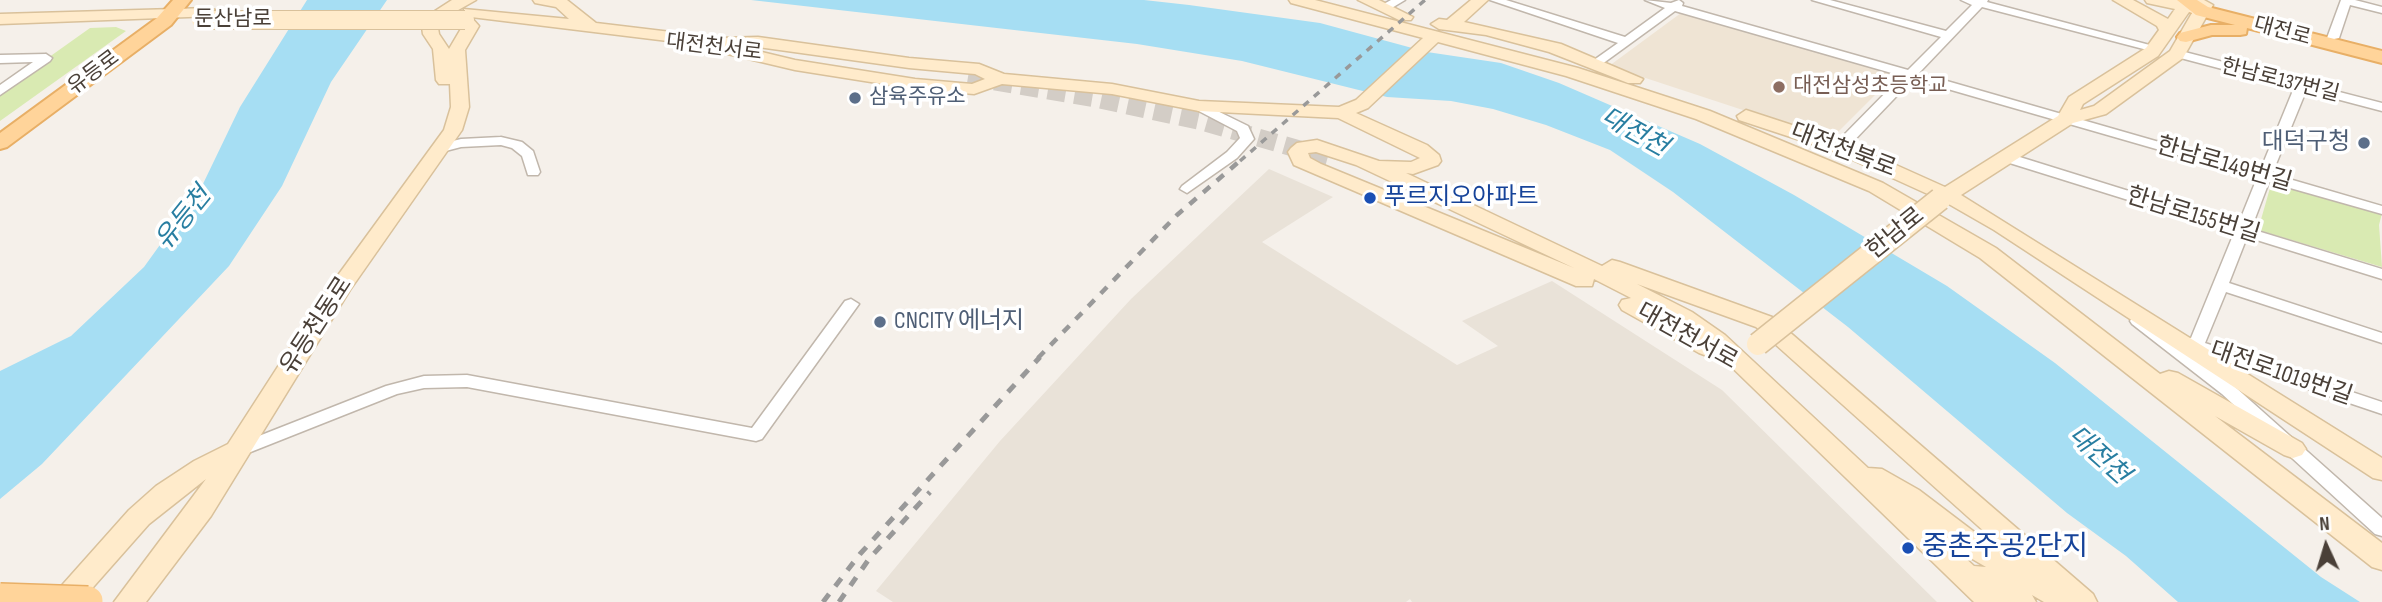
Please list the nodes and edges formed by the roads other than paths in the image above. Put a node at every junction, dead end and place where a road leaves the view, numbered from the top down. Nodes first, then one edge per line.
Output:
1 (541, 0) edge
2 (1297, 0) edge
3 (1366, 0) edge
4 (1480, 0) edge
5 (1495, 0) edge
6 (1650, 0) edge
7 (1817, 0) edge
8 (1966, 0) edge
9 (2121, 0) edge
10 (2153, 0) edge
11 (2226, 0) edge
12 (2346, 1) edge
13 (1982, 2) edge
14 (2193, 3) edge
15 (1393, 4) edge
16 (1677, 4) edge
17 (2382, 10) edge
18 (188, 12) edge
19 (467, 17) edge
20 (0, 19) edge
21 (0, 25) edge
22 (2168, 31) junction
23 (646, 32) junction
24 (2300, 34) junction
25 (1948, 35) junction
26 (1436, 36) junction
27 (2186, 37) junction
28 (2333, 38) junction
29 (1625, 41) junction
30 (724, 45) junction
31 (2155, 48) junction
32 (2382, 50) edge
33 (1506, 54) junction
34 (2177, 54) junction
35 (2382, 57) edge
36 (0, 59) edge
37 (1598, 63) junction
38 (1911, 75) junction
39 (965, 82) tunnel mouth
40 (2301, 87) junction
41 (0, 91) edge
42 (460, 101) junction
43 (1199, 106) junction
44 (2382, 107) edge
45 (1342, 113) junction
46 (2066, 119) junction
47 (1796, 133) junction
48 (0, 143) edge
49 (1840, 147) junction
50 (438, 149) junction
51 (1318, 157) junction
52 (2005, 157) junction
53 (1363, 161) junction
54 (533, 172) dead end
55 (2266, 177) junction
56 (1187, 190) dead end
57 (1942, 196) junction
58 (2382, 210) edge
59 (2243, 231) junction
60 (1559, 253) junction
61 (2382, 274) edge
62 (2221, 285) junction
63 (2104, 292) junction
64 (851, 304) dead end
65 (2382, 338) edge
66 (2188, 343) junction
67 (2111, 348) junction
68 (1733, 357) junction
69 (2382, 408) edge
70 (2293, 449) junction
71 (237, 451) junction
72 (1839, 457) junction
73 (2382, 471) edge
74 (2382, 529) edge
75 (1938, 550) junction
76 (2382, 559) edge
77 (0, 598) edge
78 (86, 602) edge
79 (129, 602) edge
80 (1993, 602) edge
81 (2021, 602) edge
82 (2066, 602) edge
83 (2082, 602) edge

1 - 23 main road
2 - 26 main road
3 - 15 main road, 대전천북로
4 - 26 main road
5 - 29 street
6 - 16 street, 한남로149번길
7 - 25 street
8 - 13 street
9 - 22 main road
10 - 14 main road
11 - 24 main road
12 - 17 street
12 - 28 street
13 - 25 street
13 - 31 street
14 - 22 main road, 한남로
14 - 24 main road, 대전로
14 - 27 main road, 한남로
15 - 26 main road, 대전천북로
16 - 29 street
16 - 38 street, 한남로149번길
18 - 19 main road, 둔산남로, bridge
18 - 20 main road, 둔산남로
18 - 21 main road, 둔산남로
18 - 48 main road, 유등로
19 - 23 main road
19 - 30 main road, 대전천서로
19 - 42 main road, 유등천동로
19 - 42 main road
22 - 31 main road, 한남로
23 - 30 main road
24 - 27 main road
24 - 28 main road, 대전로
24 - 35 main road, 대전로
25 - 38 street
26 - 33 main road
26 - 37 main road, 대전천북로
26 - 45 main road
27 - 34 main road, 한남로
28 - 32 main road, 대전로
29 - 37 street
30 - 39 main road, 대전천서로
30 - 43 main road
31 - 46 main road, 한남로
33 - 47 main road
33 - 67 main road
34 - 40 street, 한남로137번길
34 - 46 main road, 한남로
36 - 41 street
37 - 47 main road, 대전천북로
38 - 46 street, 한남로149번길
38 - 49 street
40 - 44 street, 한남로137번길
40 - 55 street
42 - 50 main road, 유등천동로
43 - 45 main road
43 - 56 street
45 - 53 main road
46 - 52 main road, 한남로
46 - 55 street, 한남로149번길
47 - 49 main road, 대전천북로
49 - 57 main road, 대전천북로
50 - 54 street
50 - 71 main road, 유등천동로
51 - 53 main road
51 - 60 main road
51 - 68 main road, 대전천서로
52 - 57 main road, 한남로
52 - 59 street, 한남로155번길
53 - 60 main road
55 - 58 street, 한남로149번길
55 - 59 street
57 - 63 main road, 대전천북로
57 - 68 main road, 한남로, bridge
59 - 61 street, 한남로155번길
59 - 62 street
60 - 68 main road
60 - 83 main road
62 - 65 street
62 - 66 street
63 - 66 main road, 대전천북로
63 - 70 street
64 - 71 street
66 - 69 street, 대전로1019번길
66 - 73 main road, 대전천북로
67 - 70 main road
67 - 76 main road
68 - 72 main road, 대전천서로
70 - 74 street
71 - 78 main road
71 - 79 main road, 유등천동로
72 - 75 main road, 대전천서로
72 - 82 main road
75 - 80 main road, 대전천서로
75 - 81 main road
77 - 78 main road, bridge

